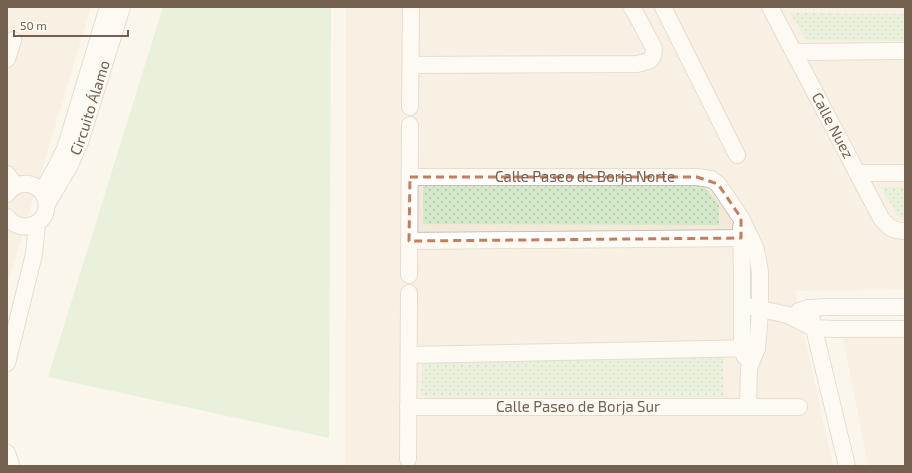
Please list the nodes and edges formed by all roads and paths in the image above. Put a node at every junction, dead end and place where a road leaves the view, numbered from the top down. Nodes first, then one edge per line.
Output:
1 (108, 7) edge
2 (122, 7) edge
3 (411, 7) edge
4 (631, 7) edge
5 (663, 7) edge
6 (770, 7) edge
7 (13, 40) dead end
8 (794, 52) junction
9 (905, 52) edge
10 (7, 59) edge
11 (411, 65) junction
12 (410, 107) dead end
13 (410, 125) dead end
14 (737, 155) dead end
15 (858, 173) junction
16 (905, 173) edge
17 (410, 177) junction
18 (10, 185) edge
19 (44, 198) junction
20 (8, 221) edge
21 (37, 223) junction
22 (905, 231) edge
23 (746, 238) junction
24 (409, 241) junction
25 (409, 275) dead end
26 (409, 293) dead end
27 (742, 305) junction
28 (905, 307) edge
29 (760, 308) junction
30 (809, 308) junction
31 (788, 315) junction
32 (814, 328) junction
33 (905, 329) edge
34 (750, 348) junction
35 (409, 355) junction
36 (7, 363) edge
37 (408, 407) junction
38 (748, 407) junction
39 (799, 407) dead end
40 (7, 453) edge
41 (408, 459) dead end
42 (11, 466) edge
43 (848, 466) edge

1 - 19 street, Circuito Álamo
2 - 19 street, Circuito Álamo
3 - 11 street
4 - 11 street
5 - 14 street
6 - 8 street, Calle Nuez
7 - 10 street
8 - 9 street
8 - 15 street, Calle Nuez
11 - 12 street
13 - 17 street
15 - 16 street
15 - 22 street, Calle Nuez
17 - 23 street, Calle Paseo de Borja Norte
17 - 24 street
18 - 19 street
19 - 21 street
20 - 21 street
21 - 36 street
23 - 24 street
23 - 27 street, Calle Paseo de Borja Norte
23 - 29 street, Calle Paseo de Borja Norte
24 - 25 street
26 - 35 street
27 - 29 street
27 - 34 street
28 - 30 street
29 - 31 street
29 - 34 street
30 - 31 street
30 - 32 street
31 - 32 street
32 - 33 street
32 - 43 street
34 - 35 street
34 - 38 street
35 - 37 street
37 - 38 street, Calle Paseo de Borja Sur
37 - 41 street
38 - 39 street, Calle Paseo de Borja Sur
40 - 42 street

